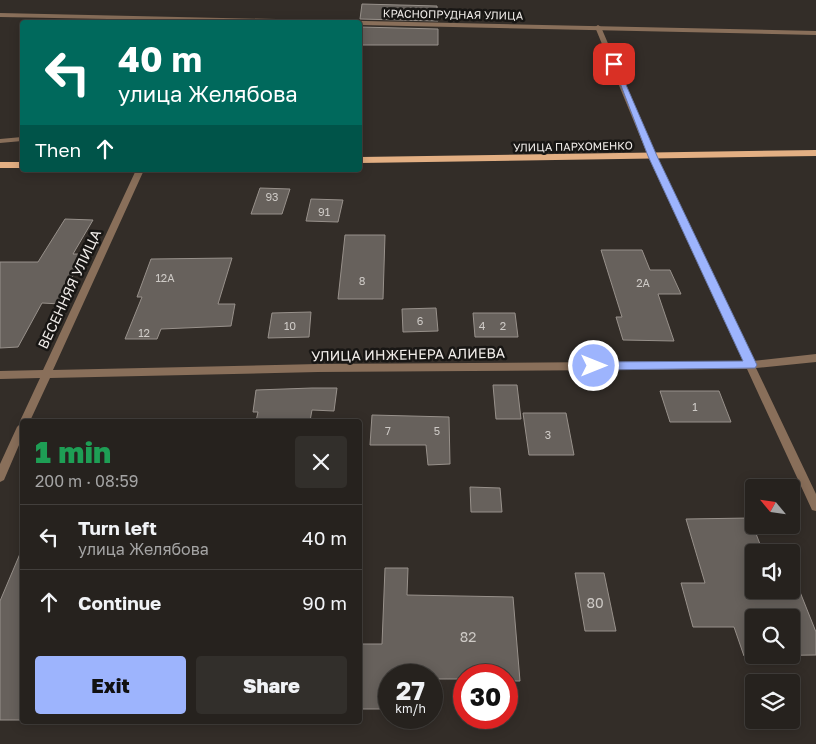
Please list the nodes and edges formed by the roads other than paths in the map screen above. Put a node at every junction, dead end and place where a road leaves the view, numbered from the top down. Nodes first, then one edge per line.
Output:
1 (0, 15) edge
2 (181, 20) edge
3 (362, 23) edge
4 (598, 27) junction
5 (816, 33) edge
6 (20, 139) edge
7 (0, 141) edge
8 (816, 153) edge
9 (652, 156) junction
10 (362, 160) edge
11 (0, 165) edge
12 (20, 165) edge
13 (139, 172) edge
14 (816, 358) edge
15 (751, 365) junction
16 (46, 374) junction
17 (0, 375) edge
18 (26, 419) edge
19 (20, 432) edge
20 (0, 477) edge
21 (816, 506) edge

1 - 2 street, КРАСНОПРУДНАЯ УЛИЦА
3 - 4 street, КРАСНОПРУДНАЯ УЛИЦА
4 - 5 street, КРАСНОПРУДНАЯ УЛИЦА
4 - 9 street
6 - 7 street
8 - 9 main road, УЛИЦА ПАРХОМЕНКО
9 - 10 main road, УЛИЦА ПАРХОМЕНКО
9 - 15 street
11 - 12 main road
13 - 16 street, ВЕСЕННЯЯ УЛИЦА
14 - 15 street, УЛИЦА ИНЖЕНЕРА АЛИЕВА
15 - 16 street, УЛИЦА ИНЖЕНЕРА АЛИЕВА
15 - 21 street
16 - 17 street, УЛИЦА ИНЖЕНЕРА АЛИЕВА
16 - 18 street, ВЕСЕННЯЯ УЛИЦА
19 - 20 street

